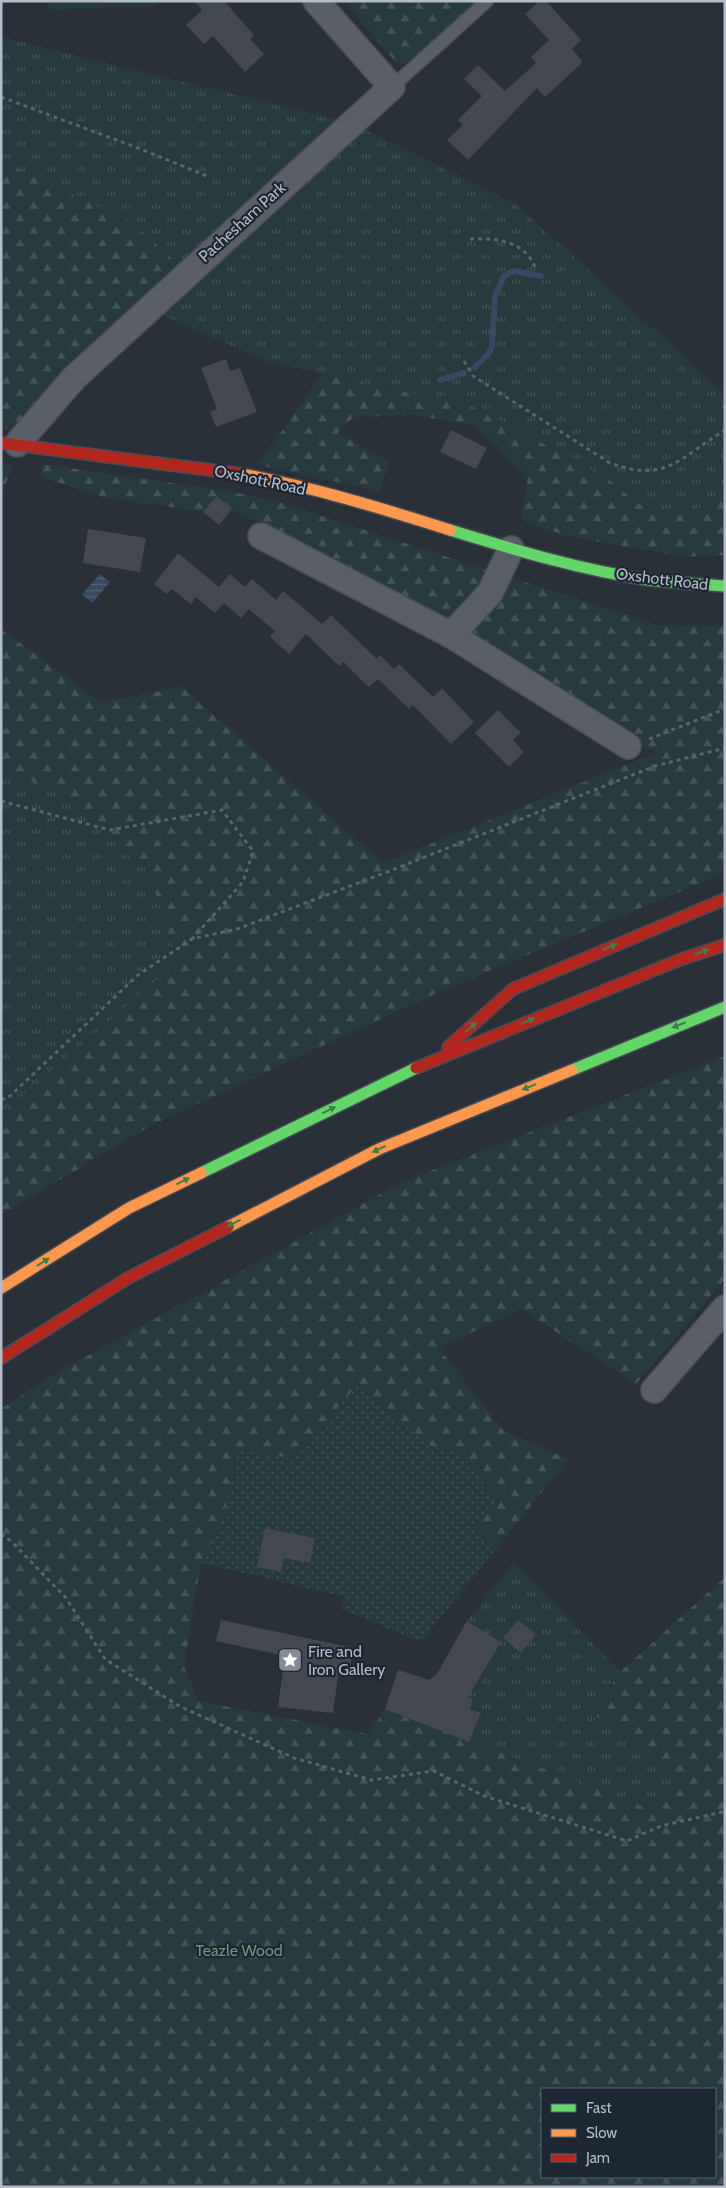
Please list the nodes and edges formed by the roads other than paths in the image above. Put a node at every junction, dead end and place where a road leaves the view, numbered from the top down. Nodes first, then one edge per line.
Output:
1 (316, 1) edge
2 (487, 1) edge
3 (392, 87) junction
4 (9, 443) edge
5 (260, 536) dead end
6 (511, 549) junction
7 (725, 586) edge
8 (451, 636) junction
9 (628, 746) road end
10 (725, 899) edge
11 (725, 945) edge
12 (725, 1007) edge
13 (434, 1059) junction
14 (1, 1288) edge
15 (725, 1308) edge
16 (1, 1358) edge
17 (654, 1390) dead end

1 - 3 street
2 - 3 lane
3 - 4 street, Pachesham Park
4 - 6 main road, Oxshott Road
5 - 8 street
6 - 7 main road, Oxshott Road
6 - 8 street
8 - 9 street
13 -> 10 main road
13 -> 11 main road
12 -> 16 main road
14 -> 13 main road
15 - 17 street

